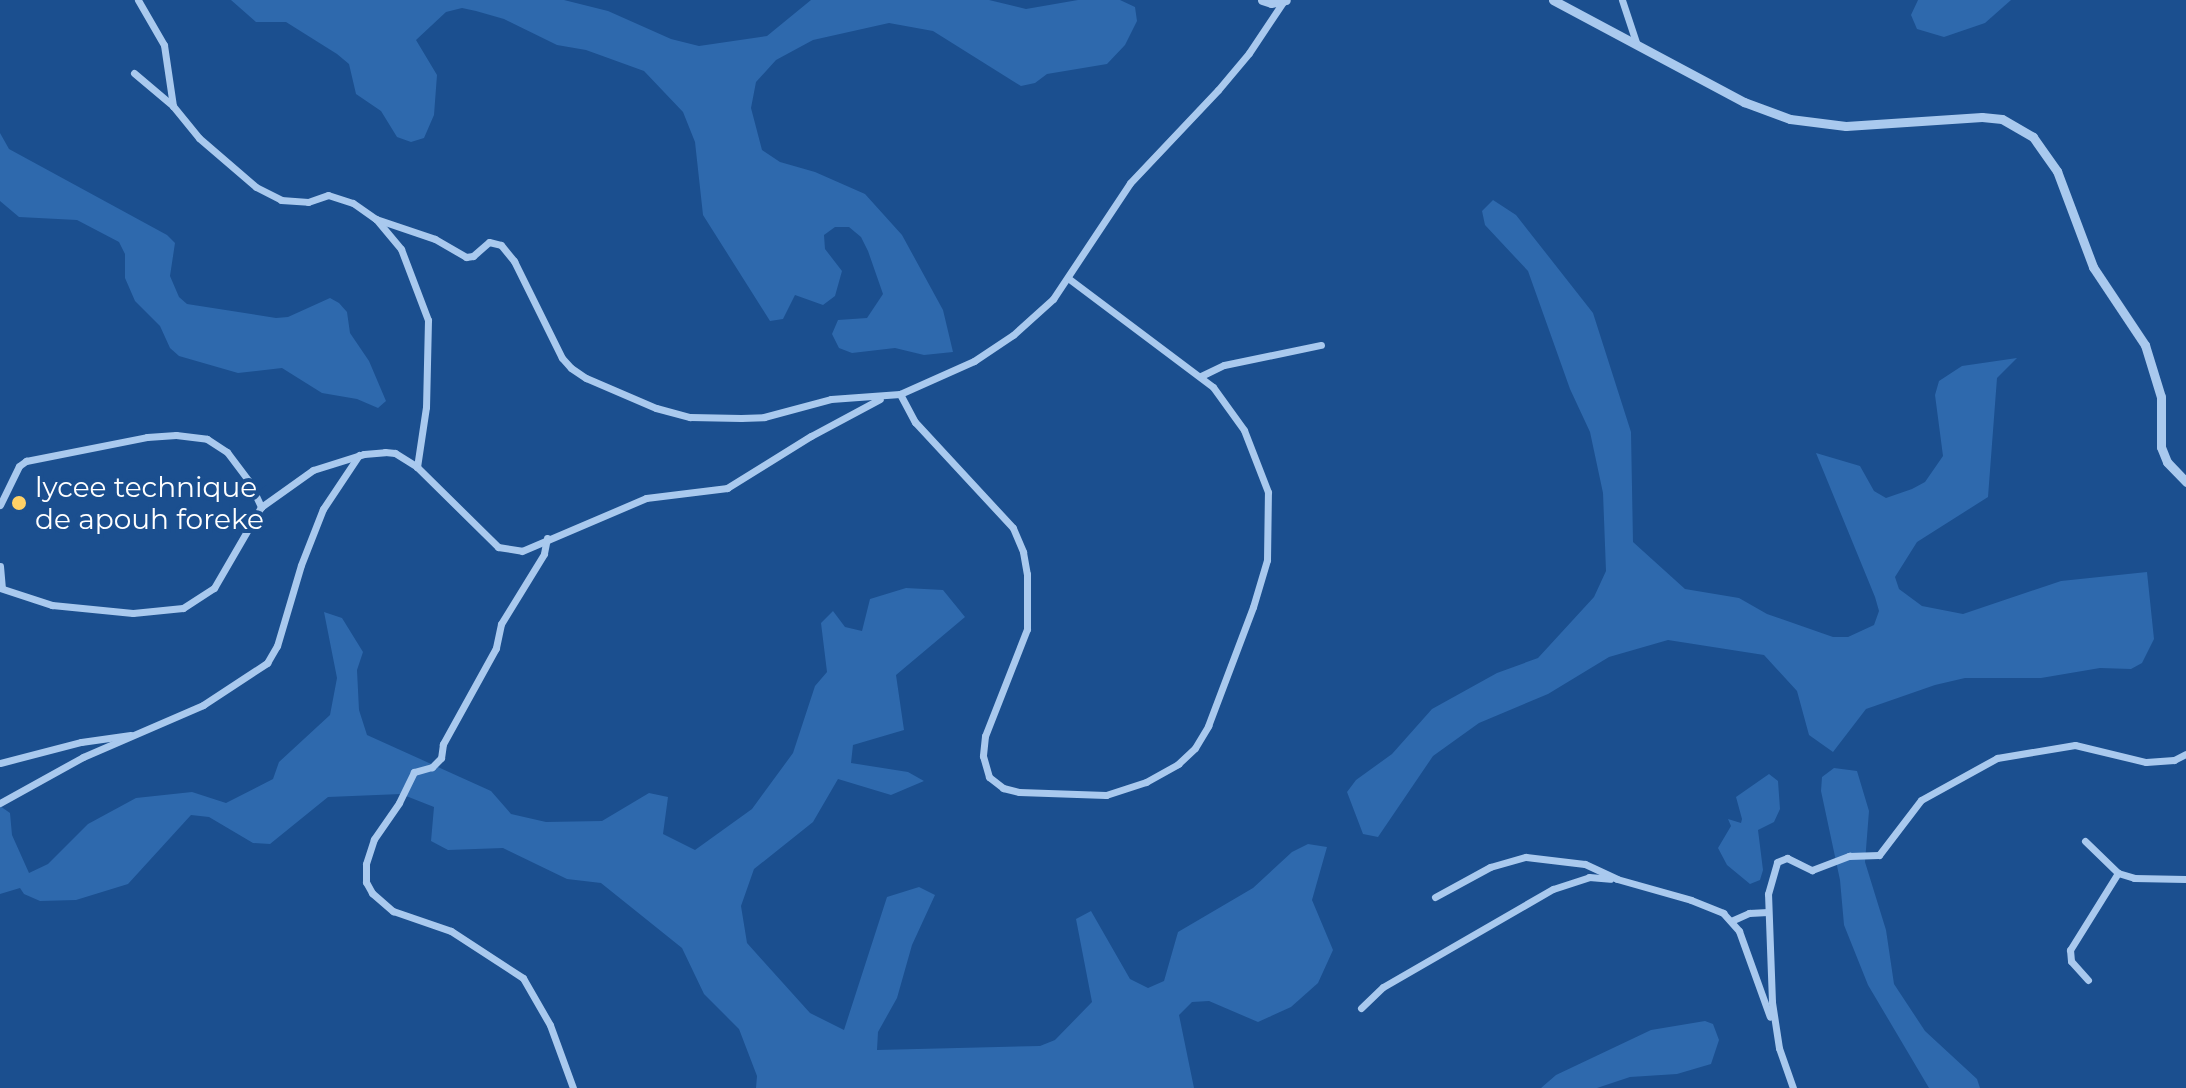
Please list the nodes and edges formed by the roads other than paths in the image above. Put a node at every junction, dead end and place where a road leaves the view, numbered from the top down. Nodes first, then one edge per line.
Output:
1 (138, 0) edge
2 (1262, 0) edge
3 (1553, 0) edge
4 (1622, 0) edge
5 (1284, 1) edge
6 (1637, 45) junction
7 (134, 73) dead end
8 (173, 106) junction
9 (376, 219) junction
10 (1068, 278) junction
11 (1321, 345) dead end
12 (1201, 376) junction
13 (900, 394) junction
14 (886, 396) junction
15 (359, 455) junction
16 (417, 467) junction
17 (2186, 482) edge
18 (0, 505) edge
19 (261, 507) junction
20 (547, 538) junction
21 (0, 566) edge
22 (1, 588) edge
23 (133, 735) junction
24 (2186, 754) edge
25 (0, 763) edge
26 (0, 803) edge
27 (2085, 841) dead end
28 (2118, 873) junction
29 (1617, 879) junction
30 (2186, 879) edge
31 (1435, 897) dead end
32 (1768, 912) junction
33 (1731, 921) junction
34 (2088, 980) dead end
35 (1361, 1008) dead end
36 (1774, 1024) junction
37 (573, 1088) edge
38 (1793, 1088) edge

1 - 8 street
2 - 5 street
3 - 6 street
4 - 6 street
5 - 10 street
6 - 17 street
7 - 8 street
8 - 9 street
9 - 14 street
9 - 16 street
10 - 12 street
10 - 13 street
11 - 12 street
12 - 13 street
13 - 14 street
14 - 20 street
15 - 16 street
15 - 19 street
15 - 23 street
16 - 20 street
18 - 19 street
19 - 22 street
20 - 37 street
21 - 22 street
23 - 25 street
23 - 26 street
24 - 32 street
27 - 28 street
28 - 30 street
28 - 34 street
29 - 31 street
29 - 33 street
29 - 35 street
32 - 33 street
32 - 36 street
33 - 36 street
36 - 38 street

